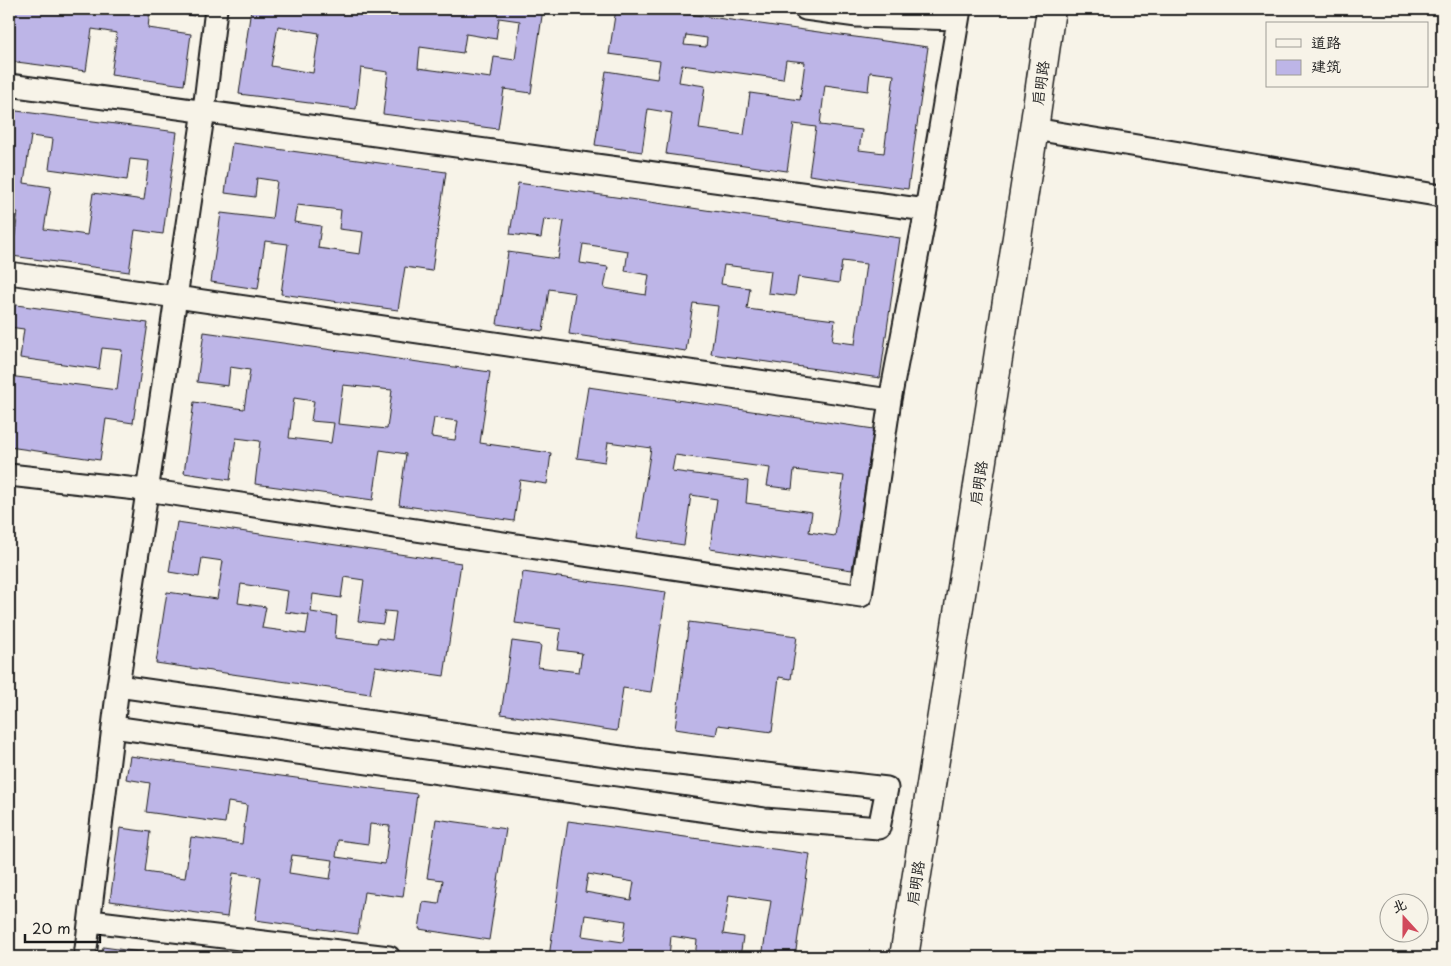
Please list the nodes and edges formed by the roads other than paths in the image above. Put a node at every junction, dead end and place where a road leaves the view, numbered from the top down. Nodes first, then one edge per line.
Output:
1 (216, 9) edge
2 (805, 9) edge
3 (1050, 9) edge
4 (959, 14) edge
5 (9, 85) edge
6 (204, 110) junction
7 (1034, 129) junction
8 (1442, 196) edge
9 (926, 210) junction
10 (9, 273) edge
11 (175, 298) junction
12 (890, 400) junction
13 (9, 475) edge
14 (146, 490) junction
15 (118, 686) junction
16 (113, 727) junction
17 (91, 920) junction
18 (85, 957) edge
19 (389, 957) edge
20 (904, 957) edge

1 - 6 street
2 - 4 street
3 - 7 street, 启明路
4 - 9 street
5 - 6 street
6 - 9 street
6 - 11 street
7 - 8 street
7 - 20 street, 启明路
9 - 12 street
10 - 11 street
11 - 12 street
11 - 14 street
12 - 14 street
13 - 14 street
14 - 15 street
15 - 16 street
15 - 16 street
16 - 17 street
17 - 18 street
17 - 19 street

